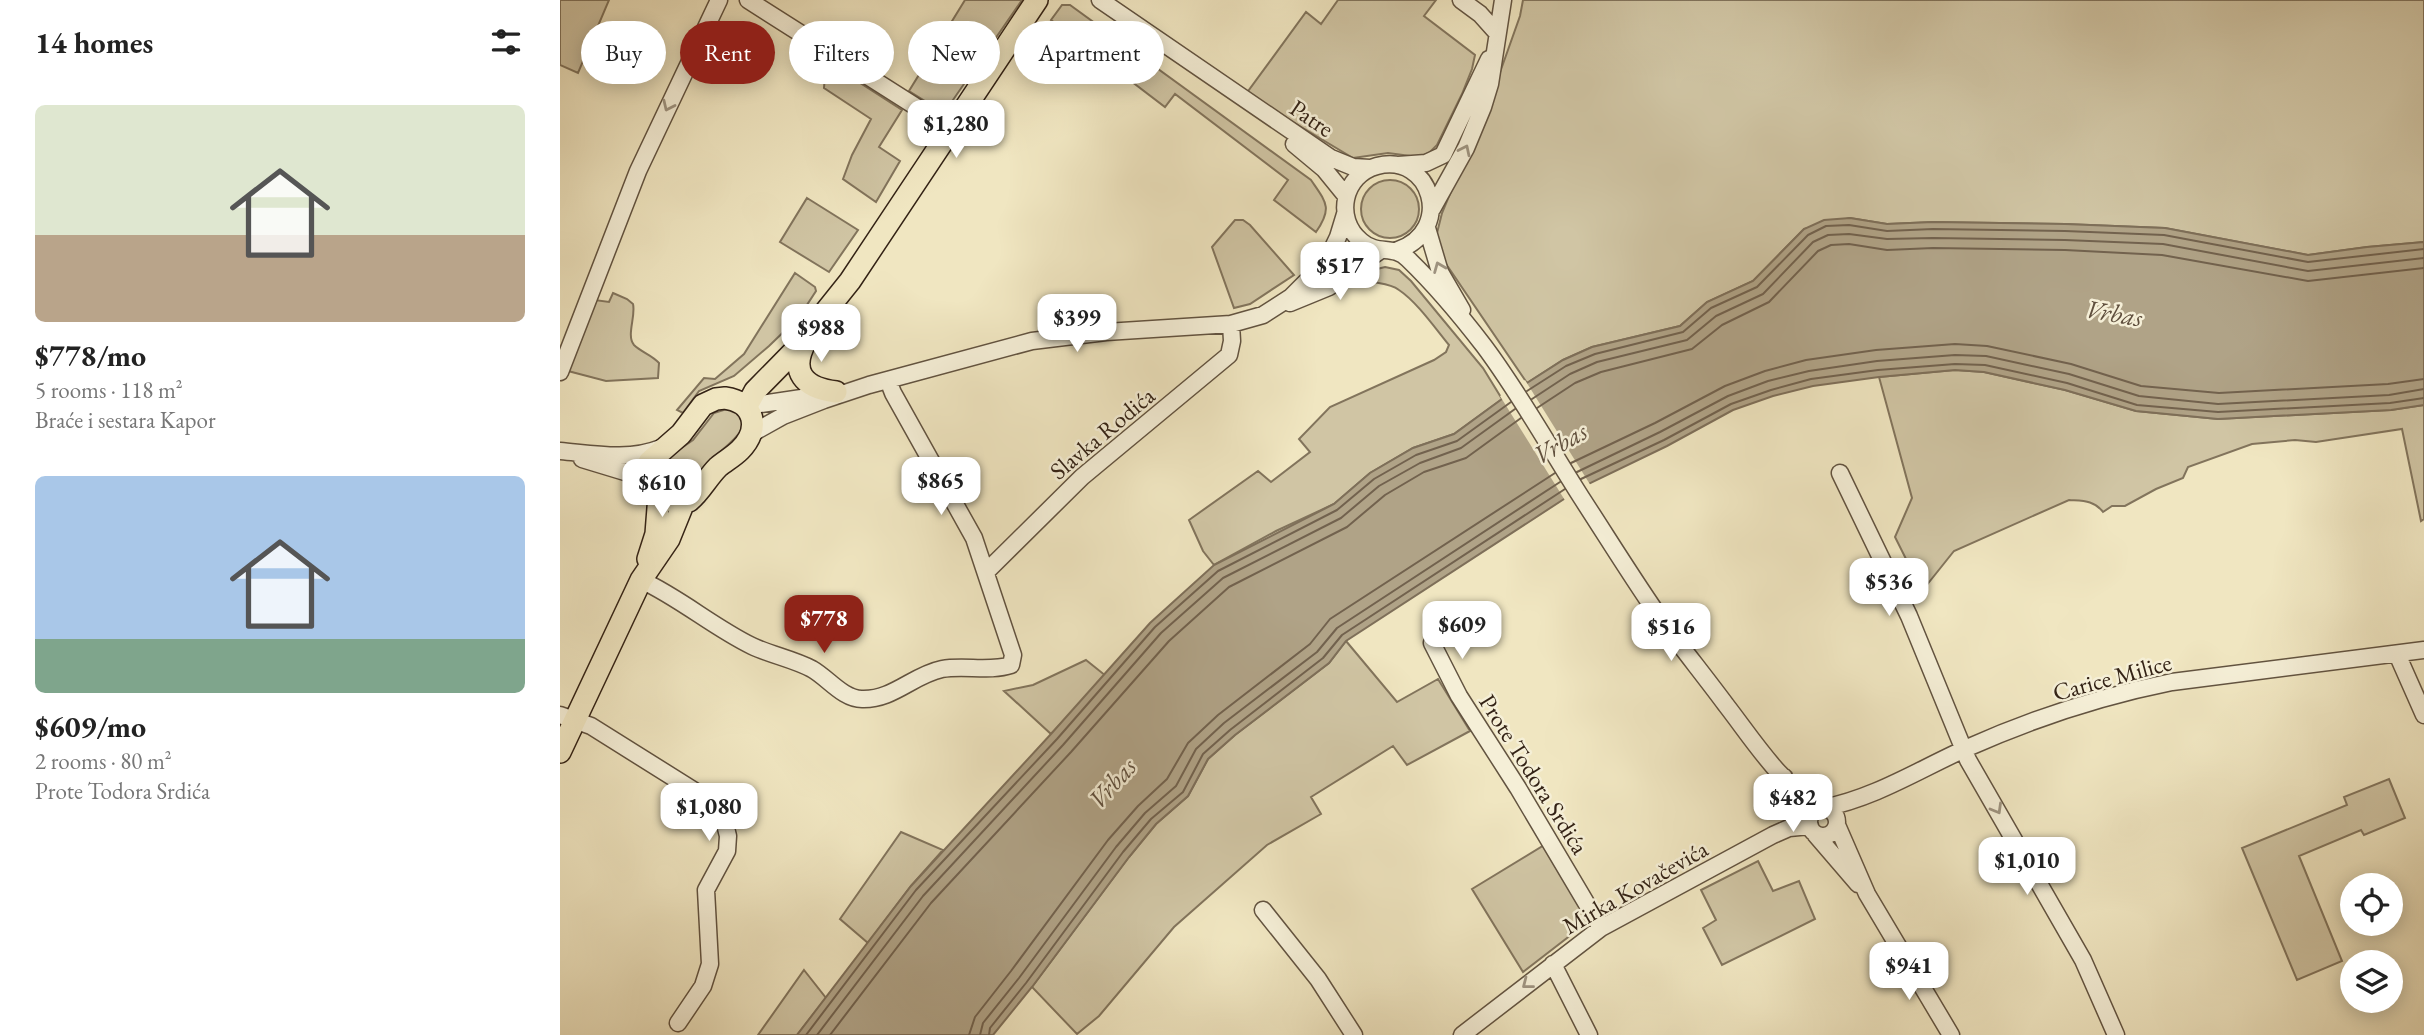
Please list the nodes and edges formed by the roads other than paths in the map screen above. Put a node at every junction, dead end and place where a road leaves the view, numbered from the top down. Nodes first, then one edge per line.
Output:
1 (719, 0) edge
2 (748, 0) edge
3 (1037, 0) edge
4 (1100, 0) edge
5 (1461, 0) edge
6 (1503, 0) edge
7 (1496, 40) junction
8 (1234, 93) junction
9 (951, 129) junction
10 (1391, 165) junction
11 (1370, 168) junction
12 (1346, 195) junction
13 (1432, 209) junction
14 (1345, 214) junction
15 (1427, 228) junction
16 (1381, 250) junction
17 (1398, 250) junction
18 (1274, 309) junction
19 (1231, 324) junction
20 (813, 328) junction
21 (1483, 345) junction
22 (560, 372) edge
23 (888, 380) junction
24 (869, 385) junction
25 (835, 392) junction
26 (716, 399) junction
27 (747, 406) junction
28 (749, 435) junction
29 (667, 445) junction
30 (560, 452) edge
31 (1840, 473) dead end
32 (653, 487) junction
33 (684, 502) junction
34 (986, 572) junction
35 (642, 577) junction
36 (1432, 643) dead end
37 (2424, 650) edge
38 (2397, 654) junction
39 (2424, 715) edge
40 (567, 718) edge
41 (1964, 750) junction
42 (560, 752) edge
43 (1784, 778) junction
44 (1787, 794) junction
45 (1869, 795) junction
46 (1823, 808) junction
47 (1838, 823) junction
48 (1811, 827) junction
49 (1773, 835) junction
50 (1867, 894) junction
51 (1263, 909) dead end
52 (1601, 928) junction
53 (1553, 964) junction
54 (678, 1023) dead end
55 (1354, 1035) edge
56 (1462, 1035) edge
57 (1589, 1035) edge
58 (1951, 1035) edge
59 (2116, 1035) edge

1 -> 22 street
2 - 9 street
3 - 9 main road
4 - 8 street, Patre
5 - 7 street
6 - 7 street
7 - 10 street, Patre
13 -> 7 street
8 - 11 street, Patre
8 - 12 street, Patre
9 - 20 main road
10 - 11 street, Patre
10 - 13 street
11 - 12 street
12 - 14 street
13 - 15 street
14 - 16 street
14 - 18 street
15 - 17 street
21 -> 15 street
16 - 17 street
16 - 18 street
17 - 21 street
18 - 19 street
19 - 23 street
19 - 34 street, Slavka Rodića
20 - 25 main road
20 - 26 main road
20 - 27 main road
21 - 43 street
23 - 24 street
23 - 34 street
24 - 25 street
24 - 28 street
25 - 27 street
26 - 27 main road
26 - 29 main road
27 - 28 main road
28 - 33 main road
29 - 30 street
29 - 32 main road
30 - 32 street
31 - 41 street
32 - 33 main road
32 - 35 main road
33 - 35 main road
34 - 35 street
35 - 40 main road
36 - 52 street, Prote Todora Srdića
37 - 38 street, Carice Milice
38 - 39 street
38 - 41 street, Carice Milice
40 - 42 main road
40 - 54 street
41 - 45 street, Carice Milice
41 -> 59 street
43 - 44 street
43 - 46 street
44 - 48 street
44 - 49 street
45 - 46 street, Carice Milice
45 - 47 street, Carice Milice
46 - 47 street
46 - 48 street
47 - 48 street
47 - 50 street
48 - 49 street, Mirka Kovačevića
48 - 50 street
49 - 52 street, Mirka Kovačevića
50 - 58 street
51 - 55 street
52 - 53 street, Mirka Kovačevića
53 -> 56 street, Mirka Kovačevića
53 - 57 street

